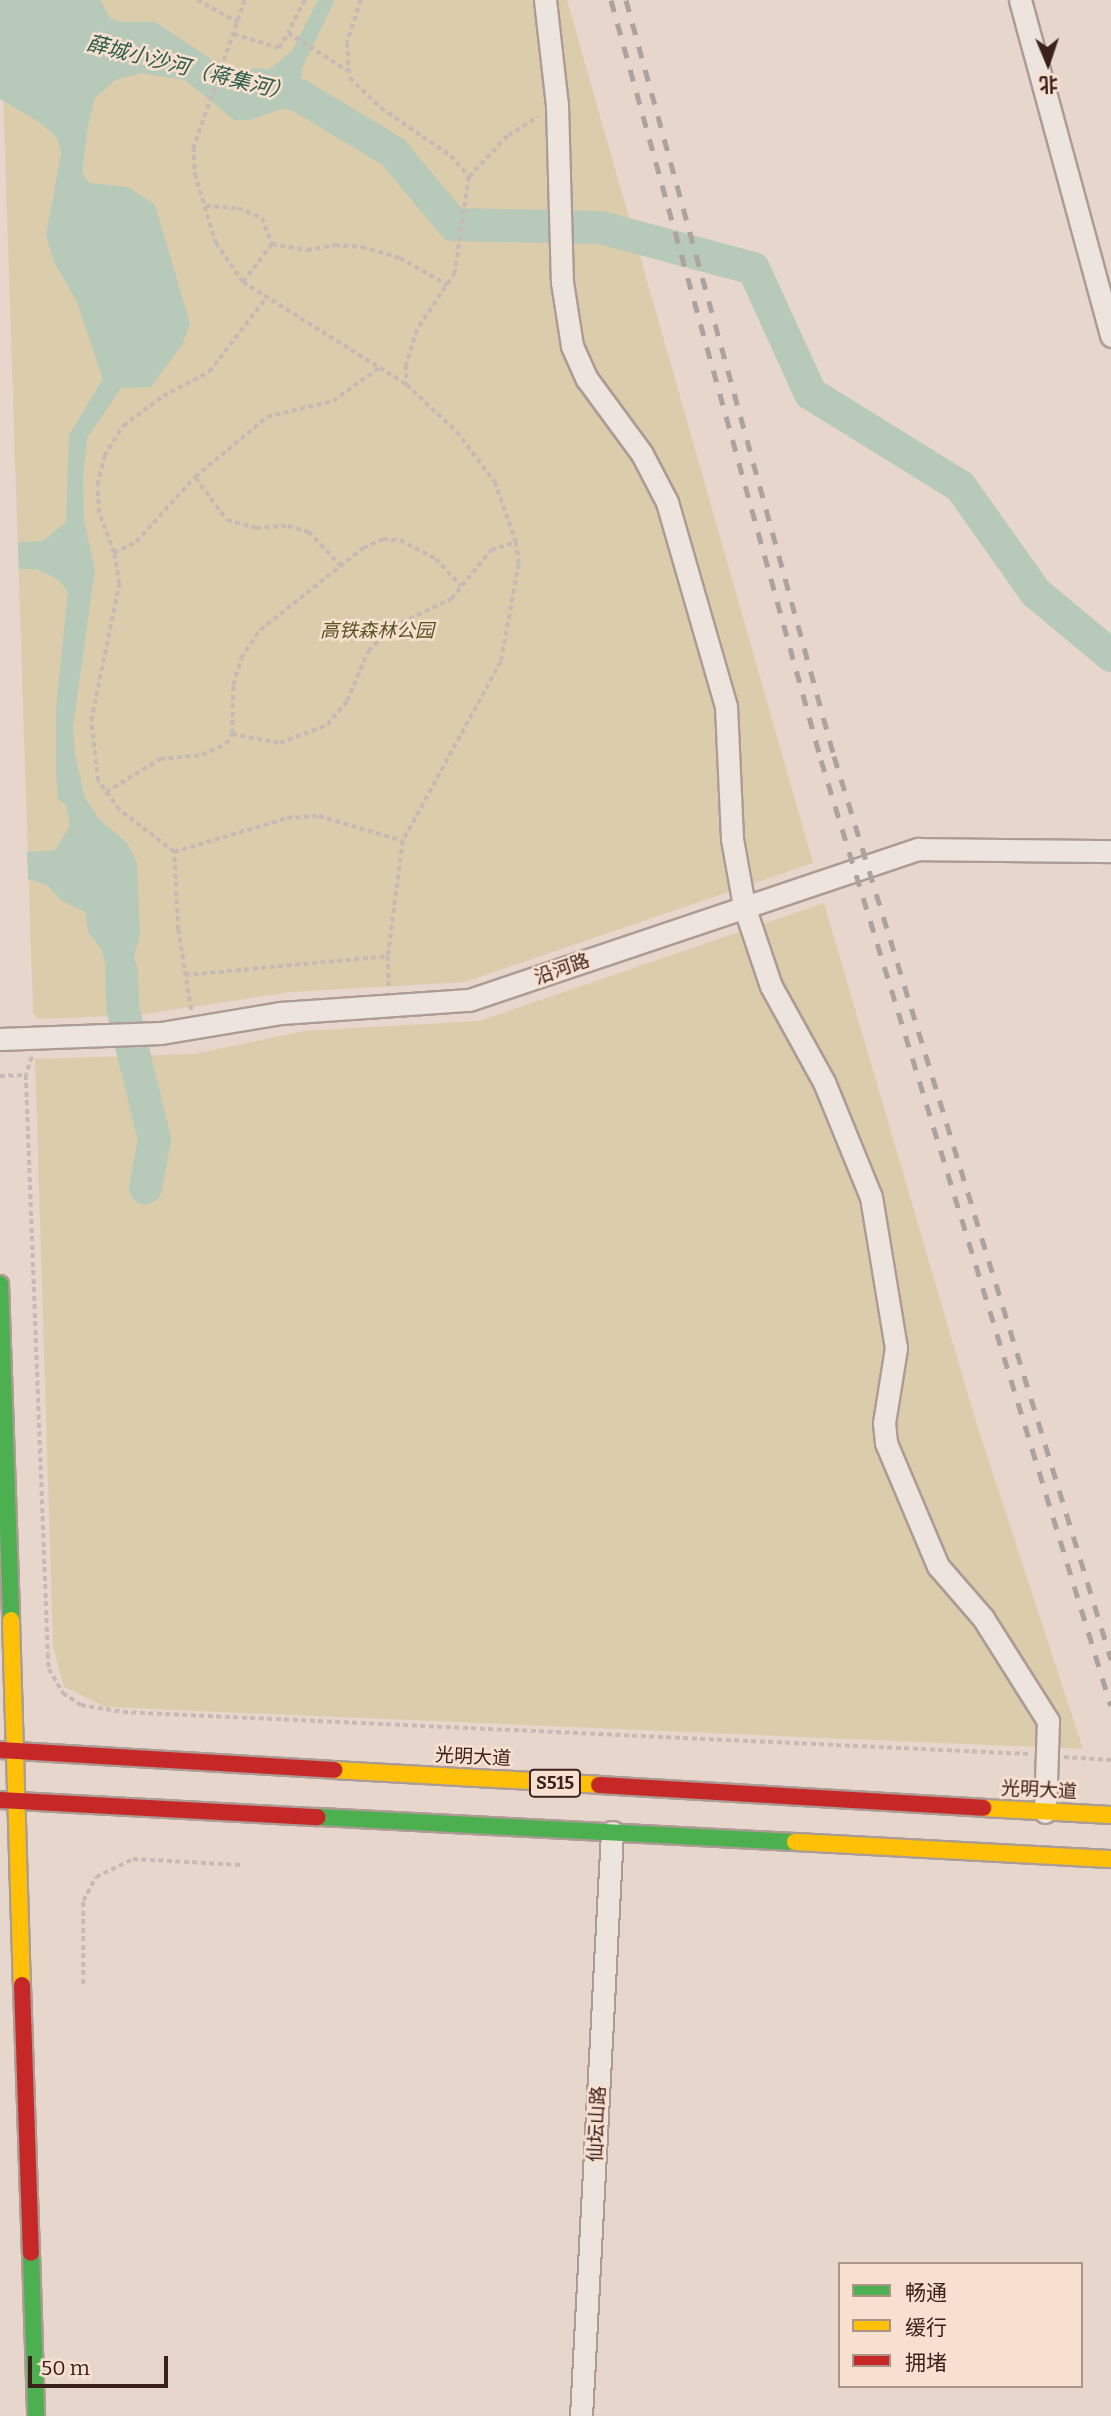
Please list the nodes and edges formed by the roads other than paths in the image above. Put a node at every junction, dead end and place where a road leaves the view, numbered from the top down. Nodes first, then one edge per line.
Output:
1 (545, 0) edge
2 (1020, 0) edge
3 (1111, 336) edge
4 (1111, 851) edge
5 (744, 906) junction
6 (0, 1039) edge
7 (0, 1284) edge
8 (7, 1750) edge
9 (8, 1801) edge
10 (1045, 1812) junction
11 (1111, 1815) edge
12 (612, 1832) junction
13 (1111, 1859) edge
14 (36, 2416) edge
15 (581, 2416) edge

1 - 5 street
2 - 3 street
4 - 5 street, 沿河路
5 - 6 street, 沿河路
5 - 10 street
7 - 8 main road
8 - 9 main road
8 - 10 main road, 光明大道 / S515
9 - 12 main road
9 - 14 main road
10 - 11 main road, 光明大道 / S515
12 - 13 main road
12 - 15 street, 仙坛山路

